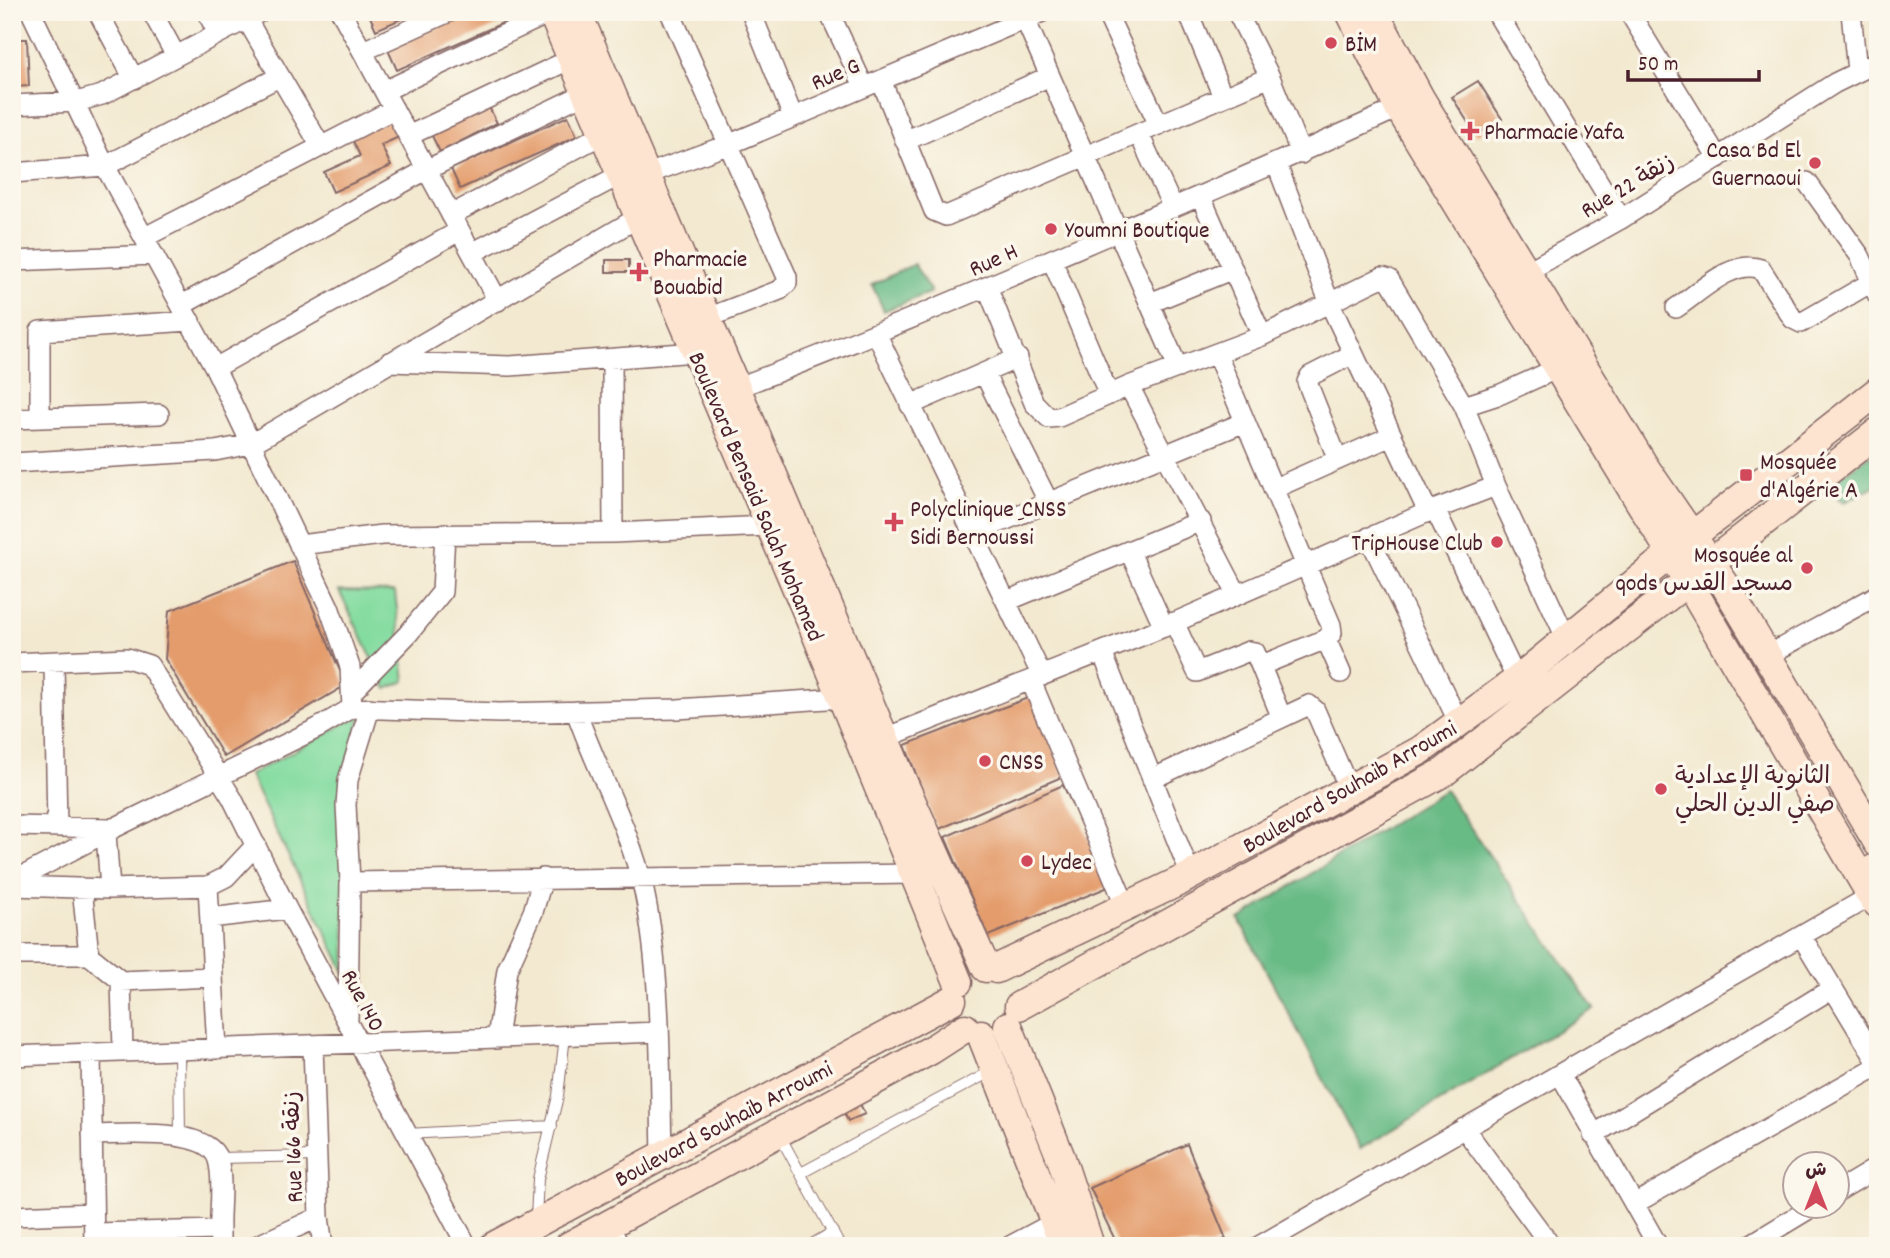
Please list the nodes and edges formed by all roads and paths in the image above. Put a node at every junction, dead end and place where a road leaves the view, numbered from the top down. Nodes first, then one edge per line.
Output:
1 (31, 12) edge
2 (98, 12) edge
3 (152, 12) edge
4 (207, 12) edge
5 (449, 12) edge
6 (552, 12) edge
7 (577, 12) edge
8 (670, 12) edge
9 (751, 12) edge
10 (829, 12) edge
11 (1106, 12) edge
12 (1188, 12) edge
13 (1237, 12) edge
14 (1350, 12) edge
15 (1374, 12) edge
16 (1629, 12) edge
17 (1851, 12) edge
18 (1499, 13) edge
19 (346, 14) edge
20 (254, 16) edge
21 (1019, 18) edge
22 (218, 34) junction
23 (363, 51) junction
24 (176, 56) junction
25 (571, 59) junction
26 (1878, 62) edge
27 (1857, 71) junction
28 (1050, 76) junction
29 (279, 77) junction
30 (1270, 77) junction
31 (134, 79) junction
32 (872, 84) junction
33 (384, 91) junction
34 (586, 93) junction
35 (1223, 97) junction
36 (76, 102) junction
37 (1409, 103) junction
38 (12, 104) edge
39 (394, 109) junction
40 (793, 117) junction
41 (1159, 125) junction
42 (603, 134) junction
43 (1139, 134) junction
44 (408, 136) junction
45 (905, 141) junction
46 (730, 144) junction
47 (320, 145) junction
48 (1301, 154) junction
49 (1085, 156) junction
50 (1718, 158) junction
51 (1277, 165) junction
52 (105, 166) junction
53 (426, 170) junction
54 (12, 173) edge
55 (632, 175) junction
56 (1807, 182) dead end
57 (1201, 197) junction
58 (1173, 208) junction
59 (639, 217) junction
60 (1621, 219) junction
61 (455, 223) junction
62 (1119, 230) junction
63 (150, 246) junction
64 (472, 253) junction
65 (1052, 260) junction
66 (12, 261) edge
67 (1233, 269) junction
68 (1517, 277) junction
69 (988, 289) junction
70 (1874, 290) edge
71 (498, 301) junction
72 (1150, 303) junction
73 (1330, 304) junction
74 (1676, 308) dead end
75 (186, 313) junction
76 (706, 318) junction
77 (877, 335) junction
78 (1262, 336) junction
79 (696, 352) junction
80 (1353, 354) junction
81 (1217, 355) junction
82 (1018, 358) junction
83 (612, 360) junction
84 (388, 362) junction
85 (215, 368) junction
86 (1178, 368) junction
87 (1558, 368) junction
88 (984, 373) junction
89 (1129, 386) junction
90 (736, 388) junction
91 (1878, 391) edge
92 (1109, 395) junction
93 (910, 405) junction
94 (1464, 406) junction
95 (159, 414) dead end
96 (40, 418) junction
97 (12, 419) edge
98 (1245, 422) junction
99 (1878, 432) edge
100 (1391, 436) junction
101 (251, 444) junction
102 (1161, 454) junction
103 (1338, 460) junction
104 (12, 463) edge
105 (1496, 486) junction
106 (1273, 489) junction
107 (1049, 503) junction
108 (1432, 511) junction
109 (1201, 521) junction
110 (768, 526) junction
111 (445, 533) junction
112 (613, 533) junction
113 (974, 533) junction
114 (1369, 537) junction
115 (299, 545) junction
116 (1681, 545) junction
117 (1130, 552) junction
118 (1711, 564) junction
119 (1305, 565) junction
120 (1688, 582) junction
121 (1237, 594) junction
122 (1878, 595) edge
123 (1007, 601) junction
124 (1169, 625) junction
125 (1326, 639) junction
126 (1567, 640) junction
127 (1102, 652) junction
128 (1768, 655) junction
129 (54, 662) junction
130 (12, 663) edge
131 (1262, 665) junction
132 (1341, 673) dead end
133 (1037, 679) junction
134 (1517, 680) junction
135 (842, 698) junction
136 (358, 703) junction
137 (576, 711) junction
138 (1281, 716) junction
139 (1459, 723) junction
140 (885, 738) junction
141 (220, 777) junction
142 (1152, 779) junction
143 (1350, 791) junction
144 (12, 826) edge
145 (57, 827) junction
146 (110, 831) junction
147 (1878, 843) edge
148 (256, 845) junction
149 (915, 874) junction
150 (640, 876) junction
151 (1191, 876) junction
152 (543, 878) junction
153 (350, 882) junction
154 (12, 884) edge
155 (208, 886) junction
156 (82, 888) junction
157 (110, 889) junction
158 (1874, 892) edge
159 (1126, 907) junction
160 (287, 909) junction
161 (210, 918) junction
162 (1802, 937) junction
163 (12, 955) edge
164 (89, 955) junction
165 (991, 968) junction
166 (213, 977) junction
167 (121, 981) junction
168 (1833, 988) junction
169 (955, 991) junction
170 (1013, 1016) junction
171 (348, 1023) junction
172 (973, 1031) junction
173 (659, 1032) junction
174 (565, 1036) junction
175 (497, 1039) junction
176 (360, 1045) junction
177 (313, 1046) junction
178 (217, 1049) junction
179 (179, 1050) junction
180 (123, 1051) junction
181 (91, 1053) junction
182 (12, 1056) edge
183 (1878, 1064) edge
184 (995, 1069) junction
185 (1560, 1074) junction
186 (552, 1126) junction
187 (1464, 1128) junction
188 (778, 1132) junction
189 (92, 1135) junction
190 (407, 1135) junction
191 (1593, 1135) junction
192 (180, 1136) junction
193 (317, 1156) junction
194 (662, 1157) junction
195 (218, 1158) junction
196 (1878, 1167) edge
197 (801, 1173) junction
198 (1852, 1183) edge
199 (1634, 1204) junction
200 (93, 1213) junction
201 (12, 1216) edge
202 (319, 1217) junction
203 (1791, 1220) edge
204 (536, 1222) junction
205 (833, 1232) junction
206 (1059, 1234) edge
207 (614, 1235) edge
208 (220, 1238) edge
209 (94, 1240) edge
210 (256, 1246) edge
211 (323, 1246) edge
212 (467, 1246) edge
213 (494, 1246) edge
214 (569, 1246) edge
215 (809, 1246) edge
216 (841, 1246) edge
217 (1010, 1246) edge
218 (1090, 1246) edge
219 (1259, 1246) edge
220 (1551, 1246) edge
221 (1658, 1246) edge
222 (1748, 1246) edge

1 - 36 street
2 - 31 street
3 - 24 street
4 - 22 street
5 - 23 street
6 - 25 street, Boulevard Bensaid Salah Mohamed
6 - 33 street
7 - 55 street, Boulevard Bensaid Salah Mohamed
8 - 46 street
9 - 40 street
10 - 32 street
11 - 41 street
12 - 35 street
13 - 30 street
14 - 37 street
15 - 37 street
16 - 50 street
17 - 27 street
18 - 60 street
19 - 23 street
20 - 22 street
20 - 29 street
21 - 28 street
21 - 32 street, Rue G
22 - 24 street
23 - 33 street
24 - 31 street
25 - 34 street, Boulevard Bensaid Salah Mohamed
25 - 44 street
26 - 27 street, Rue 22 زنقة
27 - 50 street, Rue 22 زنقة
28 - 45 street
28 - 49 street
29 - 47 street
29 - 52 street
30 - 35 street
30 - 48 street
31 - 36 street
32 - 40 street, Rue G
32 - 45 street
33 - 39 street
34 - 42 street, Boulevard Bensaid Salah Mohamed
34 - 53 street
35 - 41 street
36 - 38 street
36 - 52 street
37 - 48 street, Rue H
37 - 68 street
39 - 44 street
39 - 47 street
40 - 46 street, Rue G
41 - 43 street
42 - 55 street, Boulevard Bensaid Salah Mohamed
42 - 61 street
43 - 49 street
43 - 58 street
44 - 53 street
45 - 49 street
46 - 55 street, Rue G
46 - 76 street
47 - 63 street
48 - 51 street, Rue H
49 - 62 street
50 - 60 street, Rue 22 زنقة
51 - 57 street, Rue H
51 - 73 street
52 - 54 street
52 - 63 street
53 - 61 street
53 - 75 street
55 - 59 street, Boulevard Bensaid Salah Mohamed
55 - 64 street, Rue G
55 - 76 street, Boulevard Bensaid Salah Mohamed
56 - 70 street
57 - 58 street, Rue H
57 - 67 street
58 - 62 street, Rue H
59 - 71 street
59 - 79 street, Boulevard Bensaid Salah Mohamed
60 - 68 street, Rue 22 زنقة
61 - 64 street
61 - 85 street
62 - 65 street, Rue H
62 - 72 street
63 - 66 street
63 - 75 street
64 - 71 street
65 - 69 street, Rue H
65 - 92 street
67 - 72 street
67 - 78 street
68 - 87 street
68 - 116 street
69 - 77 street, Rue H
69 - 82 street
70 - 74 street
71 - 84 street
72 - 86 street
73 - 78 street
73 - 80 street
73 - 94 street
75 - 85 street
75 - 96 street
76 - 90 street, Boulevard Bensaid Salah Mohamed
77 - 90 street, Rue H
77 - 93 street
78 - 81 street
79 - 83 street
79 - 110 street, Boulevard Bensaid Salah Mohamed
80 - 100 street
80 - 103 street
81 - 86 street
81 - 98 street
82 - 88 street
82 - 92 street
83 - 84 street
83 - 112 street
84 - 101 street
85 - 101 street
86 - 89 street
87 - 94 street
87 - 116 street
88 - 93 street
88 - 107 street
89 - 92 street
89 - 102 street
90 - 140 street, Boulevard Bensaid Salah Mohamed
91 - 116 street, Boulevard Souhaib Arroumi
93 - 113 street
94 - 105 street
95 - 96 street
96 - 97 street
98 - 102 street
98 - 106 street
99 - 118 street, Boulevard Souhaib Arroumi
100 - 103 street
100 - 108 street
101 - 104 street
101 - 115 street
102 - 107 street
102 - 109 street
103 - 106 street
105 - 108 street
105 - 126 street
106 - 119 street
107 - 113 street
108 - 114 street
108 - 134 street
109 - 117 street
109 - 121 street
110 - 112 street
110 - 135 street, Boulevard Bensaid Salah Mohamed
111 - 112 street
111 - 115 street
111 - 136 street
113 - 123 street
114 - 119 street
114 - 139 street
115 - 136 street
116 - 118 street
116 - 120 street
116 - 126 street, Boulevard Souhaib Arroumi
117 - 123 street
117 - 124 street
118 - 120 street, Boulevard Souhaib Arroumi
118 - 128 street
119 - 121 street
119 - 125 street
120 - 158 street
120 - 170 street, Boulevard Souhaib Arroumi
121 - 124 street
122 - 128 street
123 - 133 street
124 - 127 street
124 - 131 street
125 - 131 street
125 - 132 street
126 - 134 street, Boulevard Souhaib Arroumi
127 - 133 street
127 - 142 street
128 - 147 street
129 - 130 street
129 - 141 street, Rue 140
129 - 145 street
131 - 138 street
133 - 140 street
133 - 159 street
134 - 139 street, Boulevard Souhaib Arroumi
135 - 137 street
135 - 149 street, Boulevard Bensaid Salah Mohamed
136 - 137 street
136 - 141 street
136 - 153 street
137 - 150 street
138 - 142 street
138 - 143 street
139 - 143 street, Boulevard Souhaib Arroumi
140 - 165 street, Boulevard Bensaid Salah Mohamed
141 - 146 street
141 - 148 street, Rue 140
142 - 151 street
143 - 151 street, Boulevard Souhaib Arroumi
144 - 145 street
145 - 146 street
146 - 154 street
146 - 157 street
148 - 155 street
148 - 160 street, Rue 140
149 - 150 street
149 - 169 street, Boulevard Bensaid Salah Mohamed
150 - 152 street
150 - 173 street
151 - 159 street, Boulevard Souhaib Arroumi
152 - 153 street
152 - 175 street
153 - 171 street
154 - 156 street
155 - 157 street
155 - 161 street
156 - 157 street
156 - 164 street
158 - 162 street
159 - 165 street, Boulevard Souhaib Arroumi
160 - 161 street
160 - 171 street, Rue 140
161 - 166 street
162 - 168 street
162 - 185 street
163 - 164 street
164 - 167 street
165 - 169 street
165 - 170 street
166 - 167 street
166 - 178 street
167 - 180 street
168 - 183 street
168 - 191 street
169 - 172 street
169 - 194 street, Boulevard Souhaib Arroumi
170 - 172 street
170 - 218 street
171 - 176 street, Rue 140
172 - 184 street
172 - 188 street, Boulevard Souhaib Arroumi
173 - 174 street
173 - 194 street
174 - 175 street
174 - 186 lane
175 - 176 street
176 - 177 street
176 - 190 street, Rue 140
177 - 178 street
177 - 193 street, Rue 166 زنقة
178 - 179 street
179 - 180 street
179 - 192 lane
180 - 181 street
181 - 182 street
181 - 189 street
183 - 199 street
184 - 197 lane
184 - 206 street
185 - 187 street
185 - 191 street
186 - 190 lane
186 - 204 lane
187 - 219 street
187 - 220 street
188 - 197 lane
188 - 207 street, Boulevard Souhaib Arroumi
189 - 192 street
189 - 200 street
190 - 212 street, Rue 140
191 - 199 street
192 - 195 street
193 - 195 lane
193 - 202 street, Rue 166 زنقة
194 - 204 street, Boulevard Souhaib Arroumi
195 - 208 street
196 - 198 street
197 - 205 lane
199 - 221 street
200 - 201 street
200 - 209 street
202 - 210 street
202 - 211 street, Rue 166 زنقة
203 - 222 street
204 - 213 street, Boulevard Souhaib Arroumi
205 - 215 lane
205 - 216 lane
206 - 217 street
207 - 214 street, Boulevard Souhaib Arroumi
208 - 209 street

